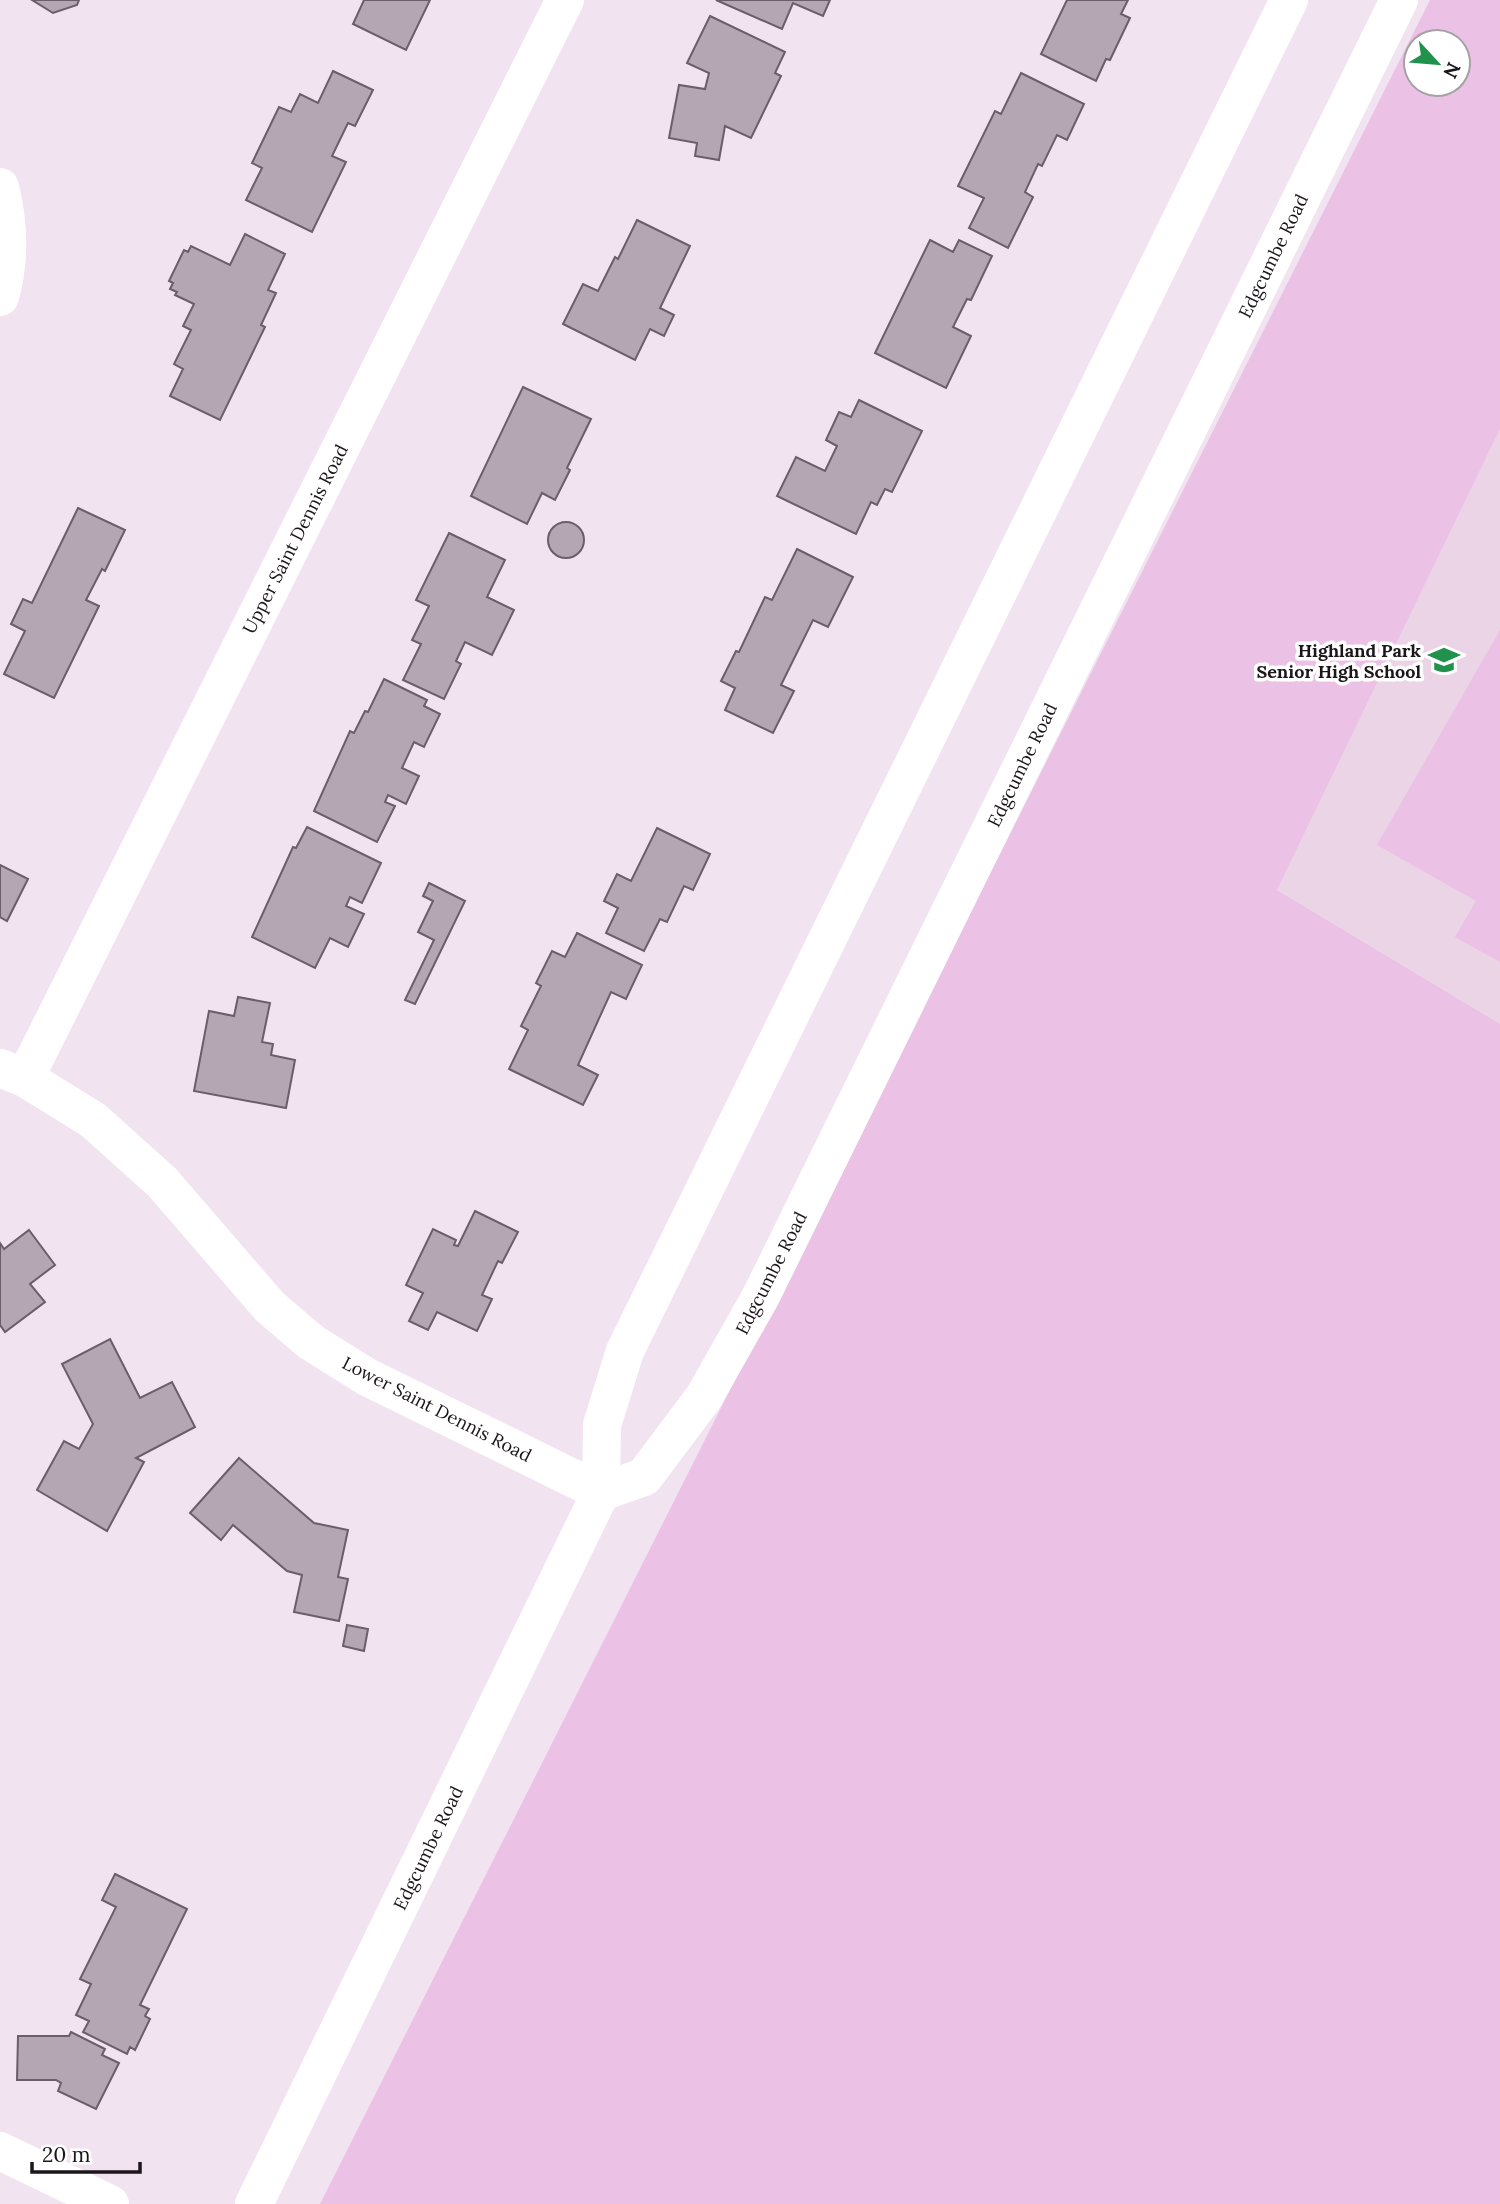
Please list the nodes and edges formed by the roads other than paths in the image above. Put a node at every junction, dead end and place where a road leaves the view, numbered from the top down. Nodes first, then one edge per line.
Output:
1 (565, 0) edge
2 (1289, 0) edge
3 (1399, 0) edge
4 (0, 187) edge
5 (0, 297) edge
6 (13, 1073) edge
7 (601, 1492) junction
8 (0, 2151) edge
9 (110, 2204) edge
10 (254, 2204) edge

1 - 6 street, Upper Saint Dennis Road
2 - 7 street, Edgcumbe Road
3 - 7 street, Edgcumbe Road
4 - 5 street
6 - 7 street, Lower Saint Dennis Road
7 - 10 street, Edgcumbe Road
8 - 9 street

